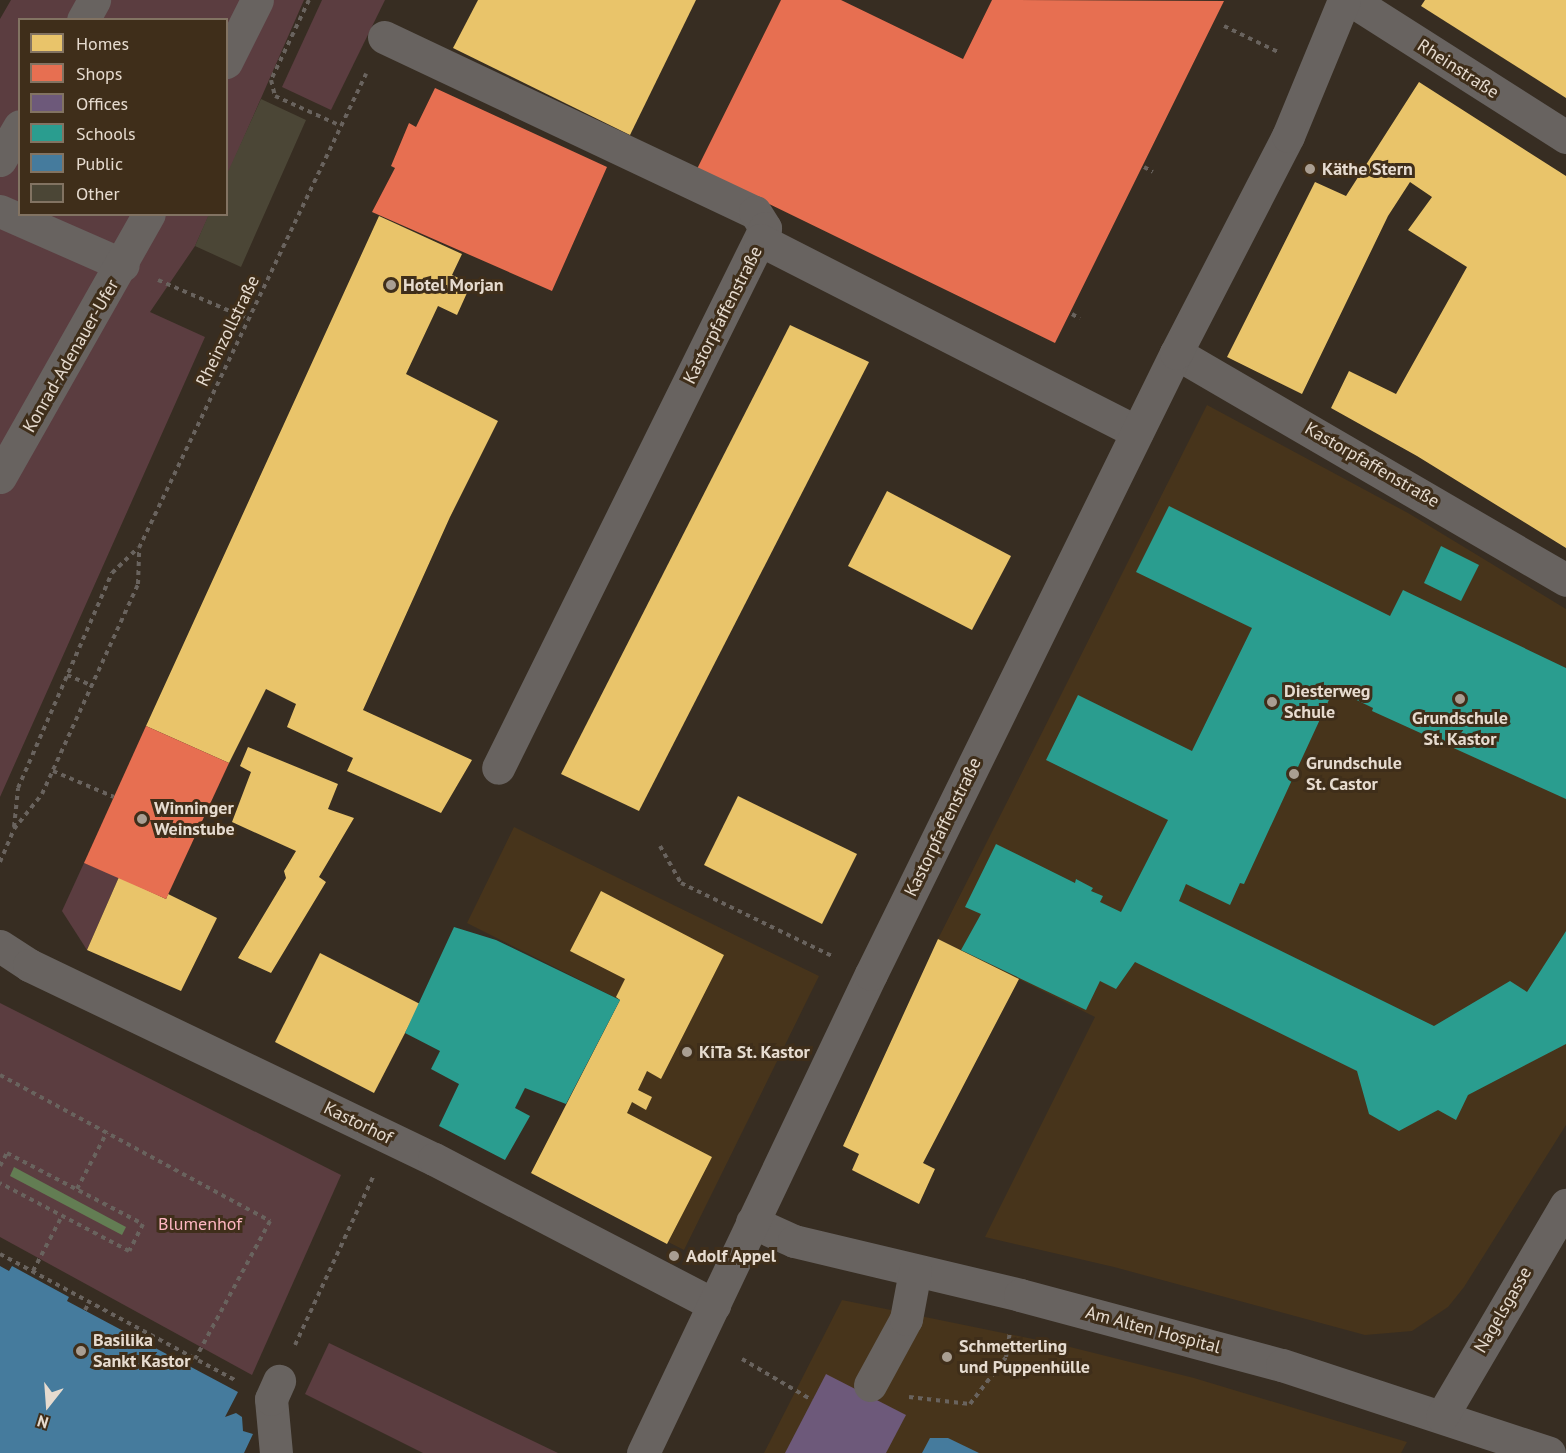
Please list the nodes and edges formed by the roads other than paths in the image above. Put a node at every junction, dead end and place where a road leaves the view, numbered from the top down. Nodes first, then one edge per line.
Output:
1 (94, 0) edge
2 (258, 0) edge
3 (1344, 0) edge
4 (1351, 0) edge
5 (83, 18) edge
6 (384, 37) dead end
7 (228, 58) edge
8 (18, 129) edge
9 (1566, 137) edge
10 (0, 160) edge
11 (0, 212) edge
12 (148, 216) edge
13 (760, 240) junction
14 (123, 265) junction
15 (1176, 353) junction
16 (1137, 432) junction
17 (0, 477) edge
18 (1566, 580) edge
19 (498, 768) dead end
20 (0, 946) edge
21 (1566, 1205) edge
22 (752, 1222) junction
23 (915, 1271) junction
24 (714, 1305) junction
25 (870, 1385) dead end
26 (275, 1390) road end
27 (1442, 1416) junction
28 (276, 1453) edge
29 (643, 1453) edge
30 (1549, 1453) edge

1 - 5 street
2 - 7 street
3 - 15 street, Kastorpfaffenstraße
4 - 9 street, Rheinstraße
6 - 13 street
8 - 10 street
11 - 14 street, Konrad-Adenauer-Ufer
12 - 14 street, Konrad-Adenauer-Ufer
13 - 16 street, Kastorpfaffenstraße
13 - 19 street, Kastorpfaffenstraße
14 - 17 street, Konrad-Adenauer-Ufer
15 - 16 street, Kastorpfaffenstraße
15 - 18 street, Kastorpfaffenstraße
16 - 22 street, Kastorpfaffenstraße
20 - 24 street, Kastorhof
21 - 27 street, Nagelsgasse
22 - 23 street, Am Alten Hospital
22 - 24 street
23 - 25 street
23 - 27 street, Am Alten Hospital
24 - 29 street
26 - 28 street
27 - 30 street, Am Alten Hospital

